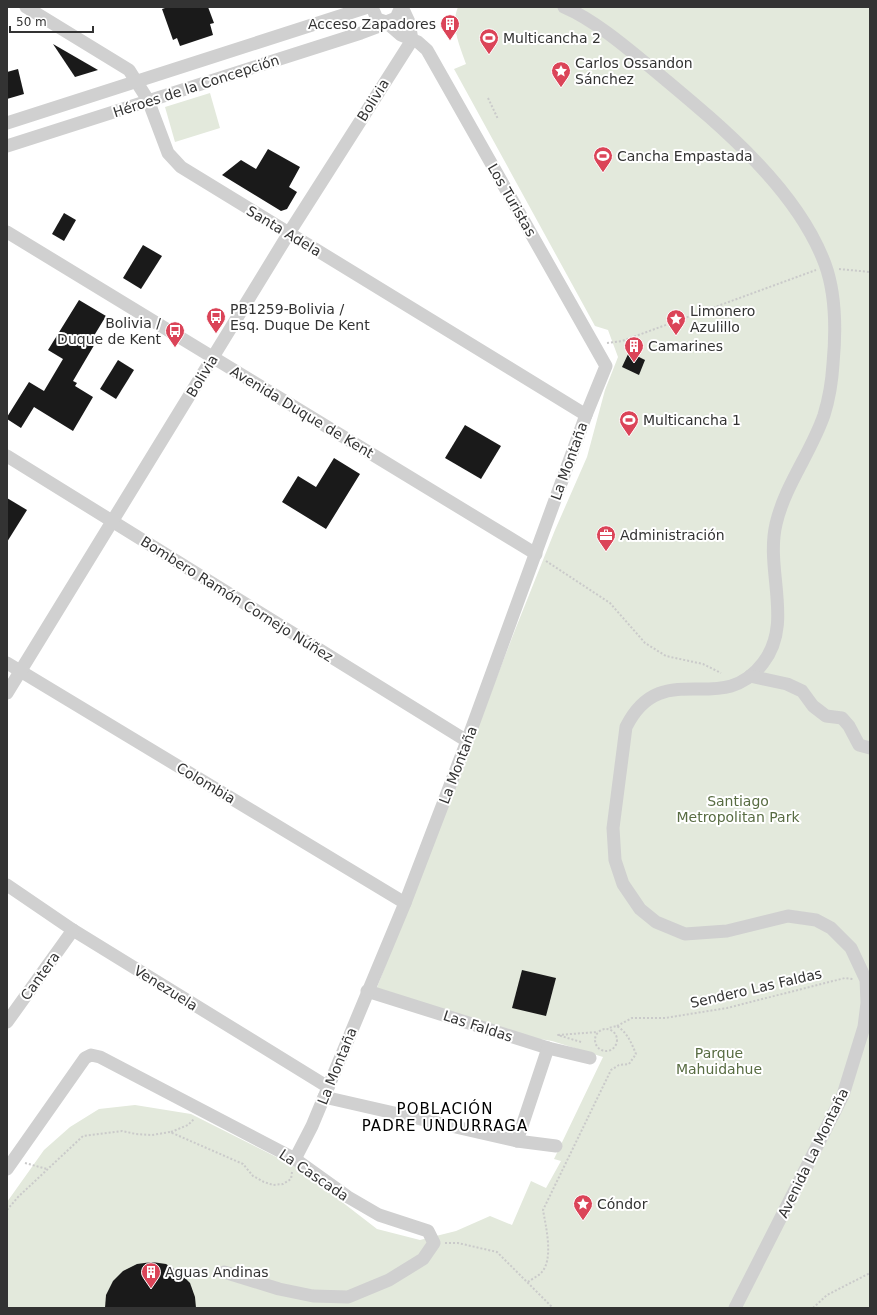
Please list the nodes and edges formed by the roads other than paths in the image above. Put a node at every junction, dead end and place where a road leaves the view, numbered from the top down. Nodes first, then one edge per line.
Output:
1 (26, 7) edge
2 (368, 7) edge
3 (372, 7) edge
4 (402, 7) edge
5 (564, 7) edge
6 (384, 22) junction
7 (412, 40) junction
8 (136, 80) junction
9 (148, 100) junction
10 (7, 123) edge
11 (7, 146) edge
12 (7, 232) edge
13 (289, 233) junction
14 (212, 358) junction
15 (606, 366) joint
16 (586, 415) junction
17 (7, 456) edge
18 (112, 521) junction
19 (536, 554) junction
20 (7, 663) edge
21 (21, 671) junction
22 (750, 676) junction
23 (7, 693) edge
24 (467, 741) junction
25 (870, 748) edge
26 (7, 885) edge
27 (405, 902) junction
28 (73, 930) junction
29 (367, 991) junction
30 (7, 1022) edge
31 (548, 1048) junction
32 (591, 1052) road end
33 (326, 1092) junction
34 (517, 1141) junction
35 (556, 1146) dead end
36 (295, 1159) junction
37 (7, 1169) edge
38 (224, 1272) dead end
39 (735, 1308) edge

1 - 8 street, Santa Adela
2 - 8 street, Héroes de la Concepción
3 - 6 street, Los Turistas
4 - 6 street, Héroes de la Concepción
4 - 7 street
5 - 22 street, Avenida La Montaña
6 - 7 street, Los Turistas
6 - 9 street, Héroes de la Concepción
7 - 13 street, Bolivia
7 - 15 street, Los Turistas
8 - 9 street, Santa Adela
8 - 10 street, Héroes de la Concepción
9 - 11 street, Héroes de la Concepción
9 - 13 street, Santa Adela
12 - 14 street, Avenida Duque de Kent
13 - 14 street, Bolivia
13 - 16 street, Santa Adela
14 - 18 street, Bolivia
14 - 19 street, Avenida Duque de Kent
15 - 16 street, La Montaña
16 - 19 street, La Montaña
17 - 18 street, Bombero Ramón Cornejo Núñez
18 - 21 street, Bolivia
18 - 24 street, Bombero Ramón Cornejo Núñez
19 - 24 street, La Montaña
20 - 21 street, Colombia
21 - 23 street, Bolivia
21 - 27 street, Colombia
22 - 25 street
22 - 39 street, Avenida La Montaña
24 - 27 street, La Montaña
26 - 28 street, Venezuela
27 - 29 street, La Montaña
28 - 30 street, Cantera
28 - 33 street, Venezuela
29 - 31 street, Las Faldas
29 - 33 street, La Montaña
31 - 32 street, Las Faldas
31 - 34 street
33 - 34 street, Venezuela
33 - 36 street, La Montaña
34 - 35 street, Venezuela
36 - 37 street, La Cascada
36 - 38 street, La Cascada

